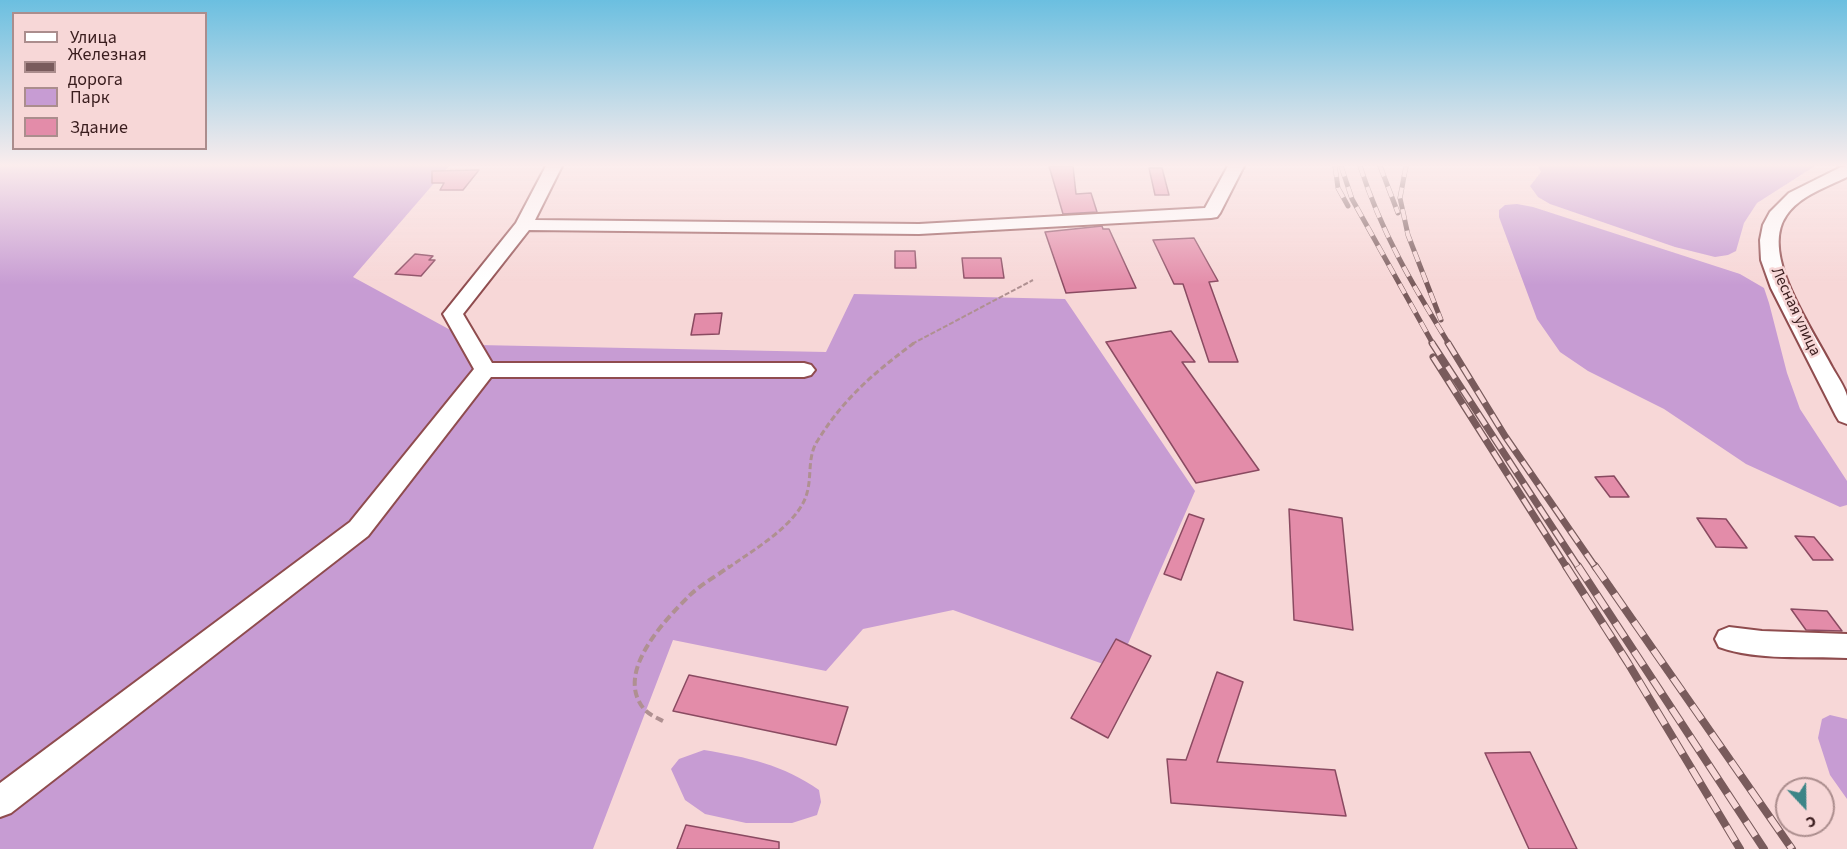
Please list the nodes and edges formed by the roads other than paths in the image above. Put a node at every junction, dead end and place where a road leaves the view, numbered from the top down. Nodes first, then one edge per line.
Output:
1 (534, 206) edge
2 (1216, 206) edge
3 (1786, 206) edge
4 (524, 225) junction
5 (485, 370) junction
6 (804, 370) dead end
7 (1847, 417) edge
8 (1729, 639) dead end
9 (1847, 646) edge
10 (0, 802) edge

1 - 4 street
2 - 4 street
3 - 7 street, Лесная улица
4 - 5 street
5 - 6 street
5 - 10 street
8 - 9 street

